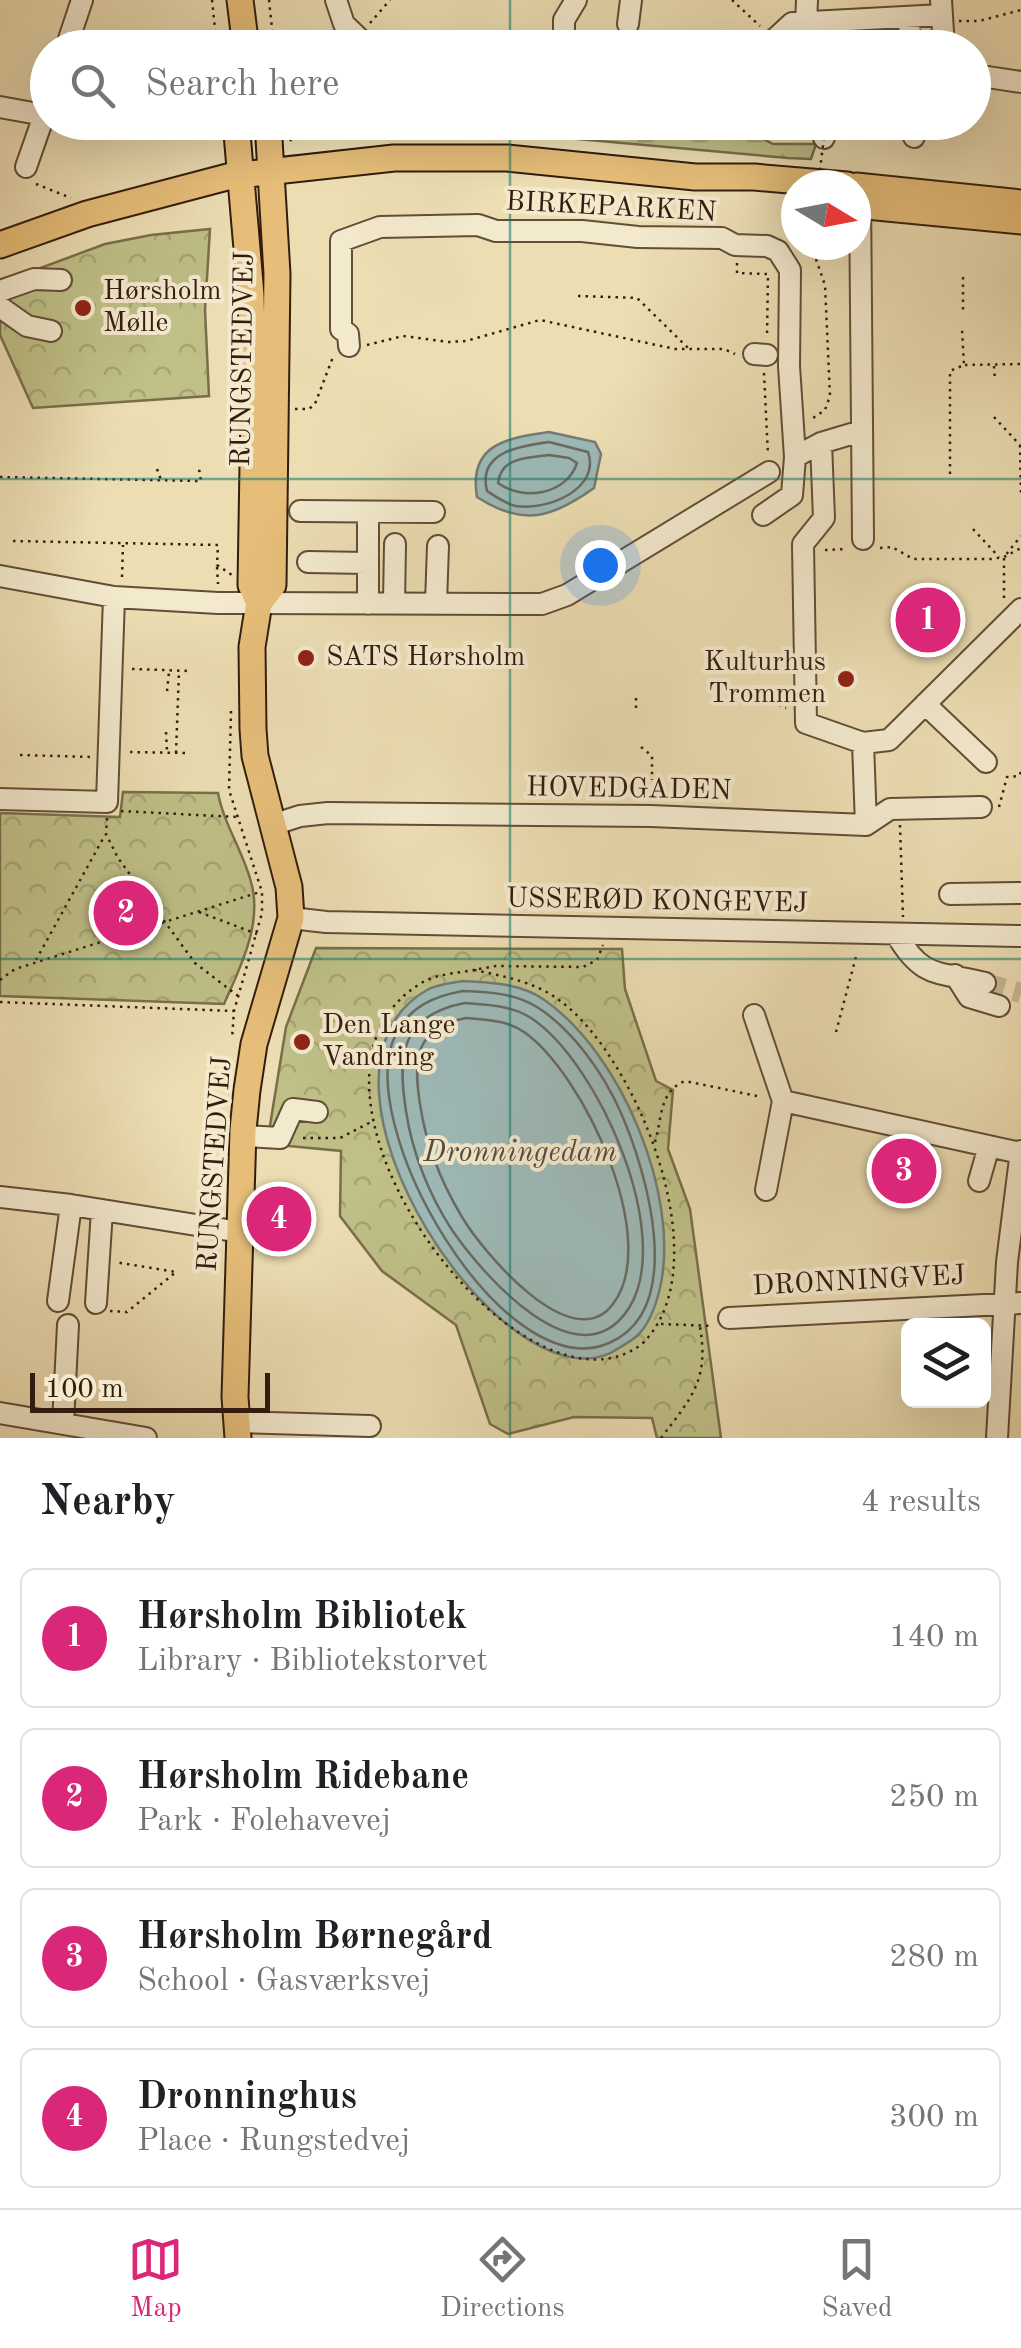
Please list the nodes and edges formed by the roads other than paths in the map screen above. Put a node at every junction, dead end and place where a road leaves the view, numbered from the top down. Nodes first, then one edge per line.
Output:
1 (82, 0) edge
2 (224, 0) edge
3 (240, 0) edge
4 (254, 0) edge
5 (336, 0) edge
6 (576, 0) edge
7 (631, 0) edge
8 (807, 0) edge
9 (942, 12) edge
10 (909, 17) junction
11 (805, 22) junction
12 (628, 24) dead end
13 (72, 30) edge
14 (227, 30) edge
15 (244, 30) edge
16 (258, 30) edge
17 (355, 30) edge
18 (565, 30) edge
19 (783, 30) edge
20 (805, 30) edge
21 (909, 30) edge
22 (991, 77) edge
23 (1021, 82) edge
24 (0, 107) edge
25 (30, 109) edge
26 (35, 140) edge
27 (238, 140) edge
28 (258, 140) edge
29 (275, 140) edge
30 (26, 167) dead end
31 (273, 170) junction
32 (242, 174) junction
33 (695, 178) junction
34 (781, 181) edge
35 (871, 194) edge
36 (781, 196) edge
37 (871, 196) edge
38 (1021, 203) edge
39 (1021, 221) edge
40 (0, 245) edge
41 (858, 260) edge
42 (61, 280) dead end
43 (0, 290) edge
44 (0, 307) edge
45 (50, 330) dead end
46 (349, 346) road end
47 (862, 430) junction
48 (821, 443) junction
49 (795, 457) junction
50 (768, 472) dead end
51 (274, 474) junction
52 (300, 511) dead end
53 (368, 512) junction
54 (434, 512) dead end
55 (763, 516) dead end
56 (395, 544) dead end
57 (865, 545) road end
58 (438, 546) dead end
59 (308, 562) dead end
60 (368, 563) junction
61 (0, 576) edge
62 (114, 597) junction
63 (259, 603) junction
64 (368, 604) junction
65 (394, 604) junction
66 (436, 604) junction
67 (1021, 609) edge
68 (925, 704) junction
69 (858, 740) junction
70 (986, 762) dead end
71 (0, 799) edge
72 (982, 807) road end
73 (272, 825) junction
74 (866, 825) junction
75 (1021, 893) edge
76 (950, 894) dead end
77 (291, 918) junction
78 (900, 934) junction
79 (1021, 936) edge
80 (955, 975) junction
81 (985, 983) tunnel mouth
82 (1011, 1009) edge
83 (754, 1015) dead end
84 (783, 1101) junction
85 (317, 1112) dead end
86 (243, 1136) junction
87 (988, 1146) junction
88 (1021, 1152) edge
89 (979, 1182) dead end
90 (766, 1190) dead end
91 (0, 1197) edge
92 (71, 1206) junction
93 (1017, 1209) edge
94 (102, 1210) junction
95 (240, 1232) junction
96 (58, 1300) dead end
97 (1013, 1302) edge
98 (96, 1303) road end
99 (729, 1318) road end
100 (68, 1325) dead end
101 (0, 1413) edge
102 (63, 1424) junction
103 (370, 1426) dead end
104 (237, 1430) edge
105 (146, 1438) edge
106 (996, 1438) edge

1 - 13 street
2 - 14 main road
3 - 15 main road
4 - 16 main road
5 - 17 street
6 - 18 street
7 - 12 street
8 - 11 street
9 - 10 street
10 - 11 street
10 - 21 street
11 - 19 street
11 - 20 street
22 - 23 street
24 - 25 street
26 - 30 street
27 - 32 main road
28 - 31 main road
29 - 31 main road, RUNGSTEDVEJ
31 - 32 main road
31 - 33 main road
31 - 51 main road, RUNGSTEDVEJ
32 - 40 main road
32 - 51 main road
32 - 63 main road, RUNGSTEDVEJ
33 - 34 main road
33 - 36 main road
35 - 38 main road
37 - 39 main road
41 - 47 street
42 - 43 street
44 - 45 street
46 - 49 street, BIRKEPARKEN
47 - 48 street
47 - 57 street
48 - 49 street
48 - 69 street
49 - 55 street
50 - 66 street
51 - 63 main road, RUNGSTEDVEJ
52 - 53 street
53 - 54 street
53 - 60 street
56 - 65 street
58 - 66 street
59 - 60 street
60 - 64 street
61 - 62 street
62 - 63 street
62 - 71 street
63 - 64 street
63 - 73 main road, RUNGSTEDVEJ
64 - 65 street
65 - 66 street
67 - 68 street
68 - 69 street
68 - 70 street
69 - 74 street
72 - 74 street, HOVEDGADEN
73 - 74 street, HOVEDGADEN
73 - 77 main road, RUNGSTEDVEJ
75 - 76 street
77 - 78 street, USSERØD KONGEVEJ
77 - 86 main road, RUNGSTEDVEJ
78 - 79 street, USSERØD KONGEVEJ
78 - 80 street
80 - 81 street
80 - 82 street
83 - 84 street
84 - 87 street
84 - 90 street
85 - 86 street
86 - 95 main road, RUNGSTEDVEJ
87 - 88 street
87 - 89 street
88 - 93 street
91 - 92 street
92 - 94 street
92 - 96 street
93 - 97 street
94 - 95 street
94 - 98 street
95 - 104 main road, RUNGSTEDVEJ
97 - 99 street, DRONNINGVEJ
97 - 106 street
100 - 102 street
101 - 102 street
102 - 105 street
103 - 104 street

